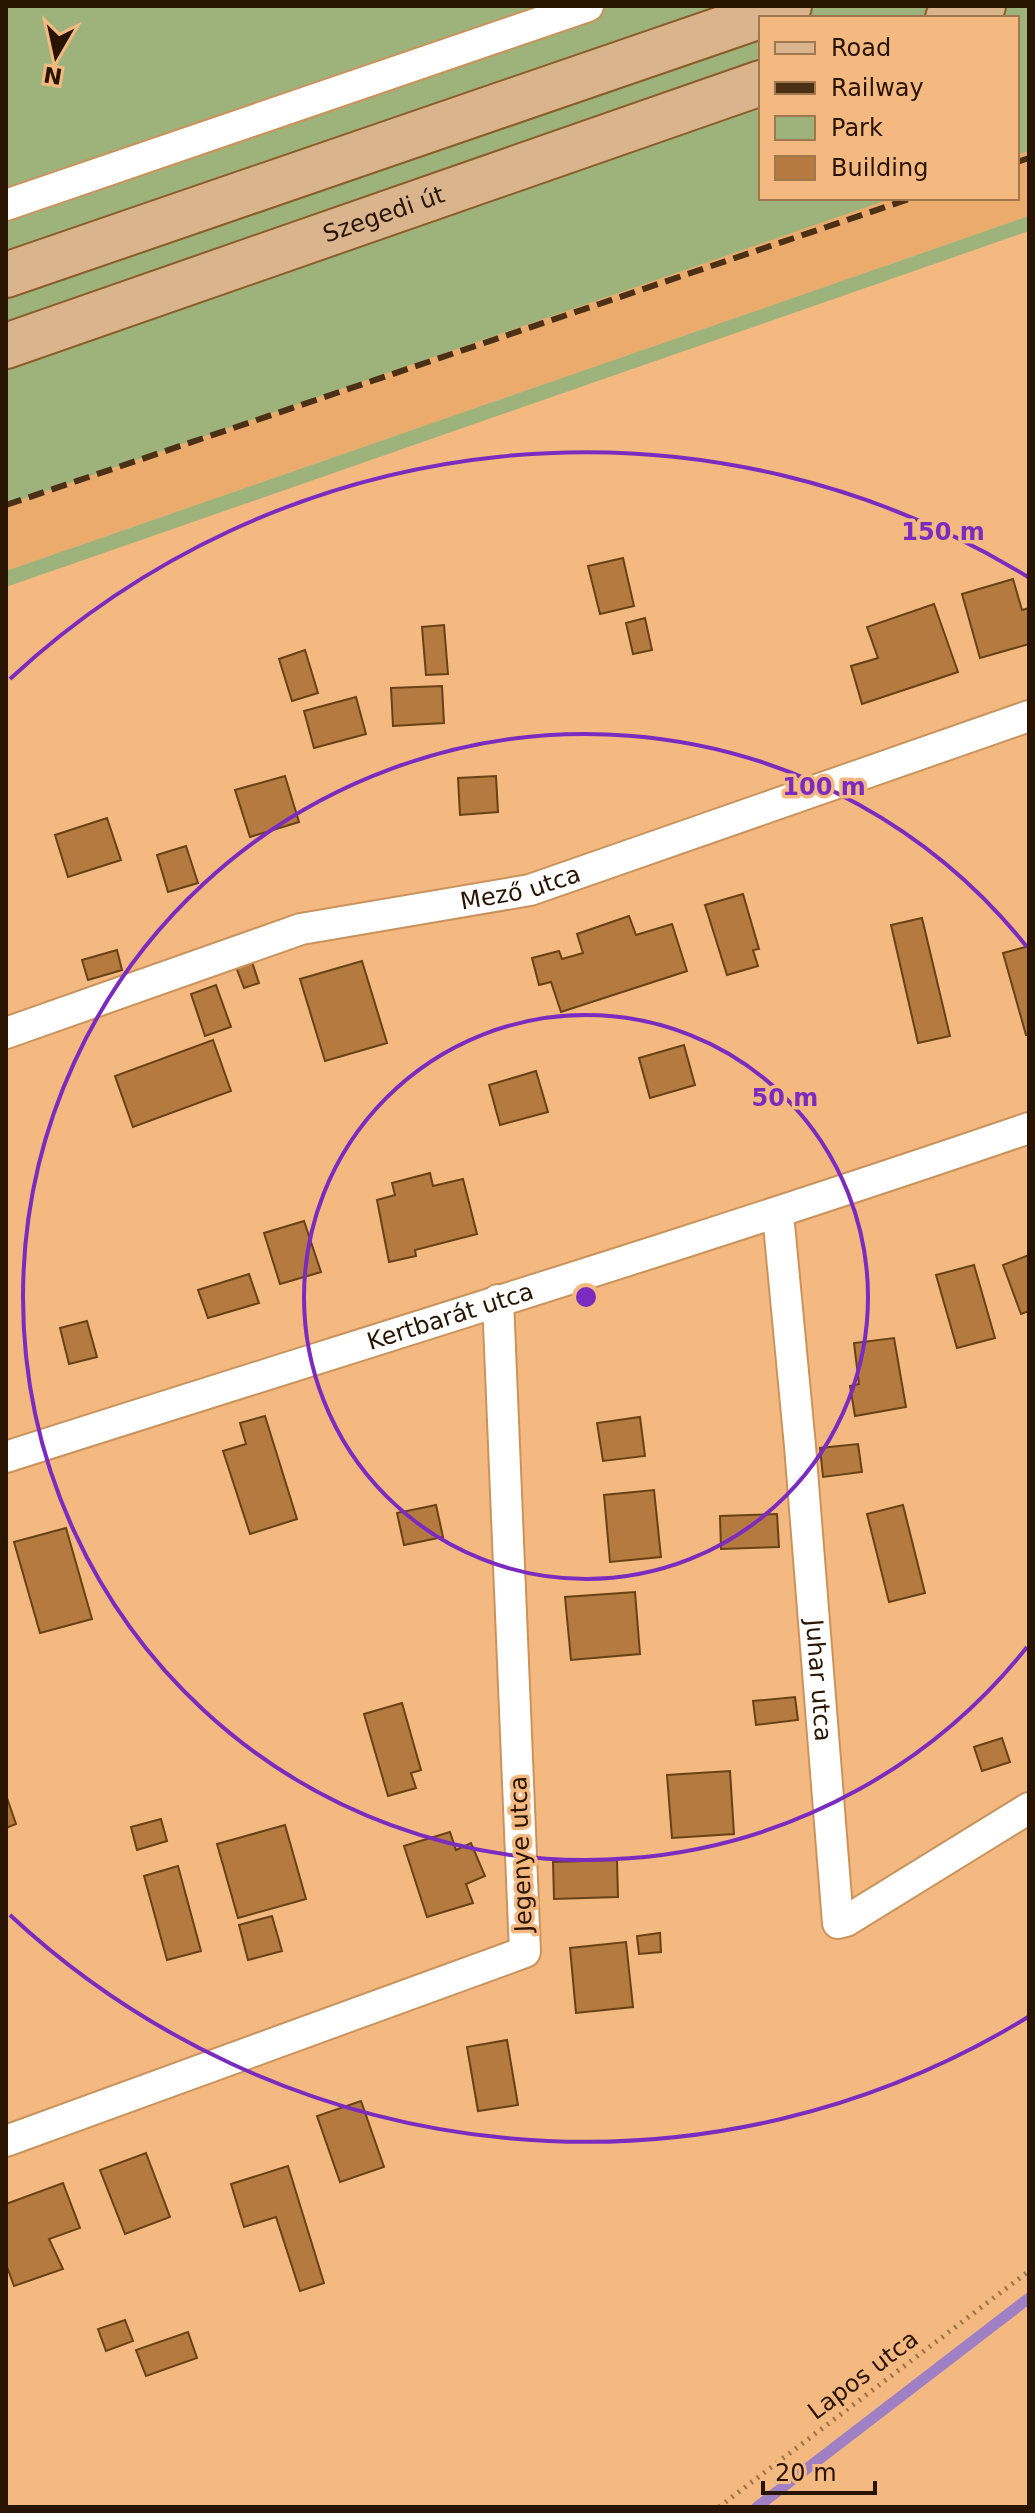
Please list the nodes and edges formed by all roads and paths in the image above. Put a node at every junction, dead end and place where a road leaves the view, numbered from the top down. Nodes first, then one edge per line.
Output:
1 (588, 6) edge
2 (789, 6) edge
3 (983, 6) edge
4 (759, 16) edge
5 (760, 16) edge
6 (954, 16) edge
7 (759, 84) edge
8 (6, 205) edge
9 (6, 275) edge
10 (6, 346) edge
11 (1029, 716) edge
12 (6, 1033) edge
13 (1029, 1128) edge
14 (778, 1214) junction
15 (498, 1300) junction
16 (6, 1457) edge
17 (1029, 1808) edge
18 (6, 2141) edge
19 (1029, 2271) edge
20 (719, 2507) edge

1 - 8 street
2 - 5 main road
3 - 6 main road
4 - 9 main road
7 - 10 main road, Szegedi út
11 - 12 street, Mező utca
13 - 14 street, Kertbarát utca
14 - 15 street, Kertbarát utca
14 - 17 street, Juhar utca
15 - 16 street, Kertbarát utca
15 - 18 street, Jegenye utca
19 - 20 path, Lapos utca

